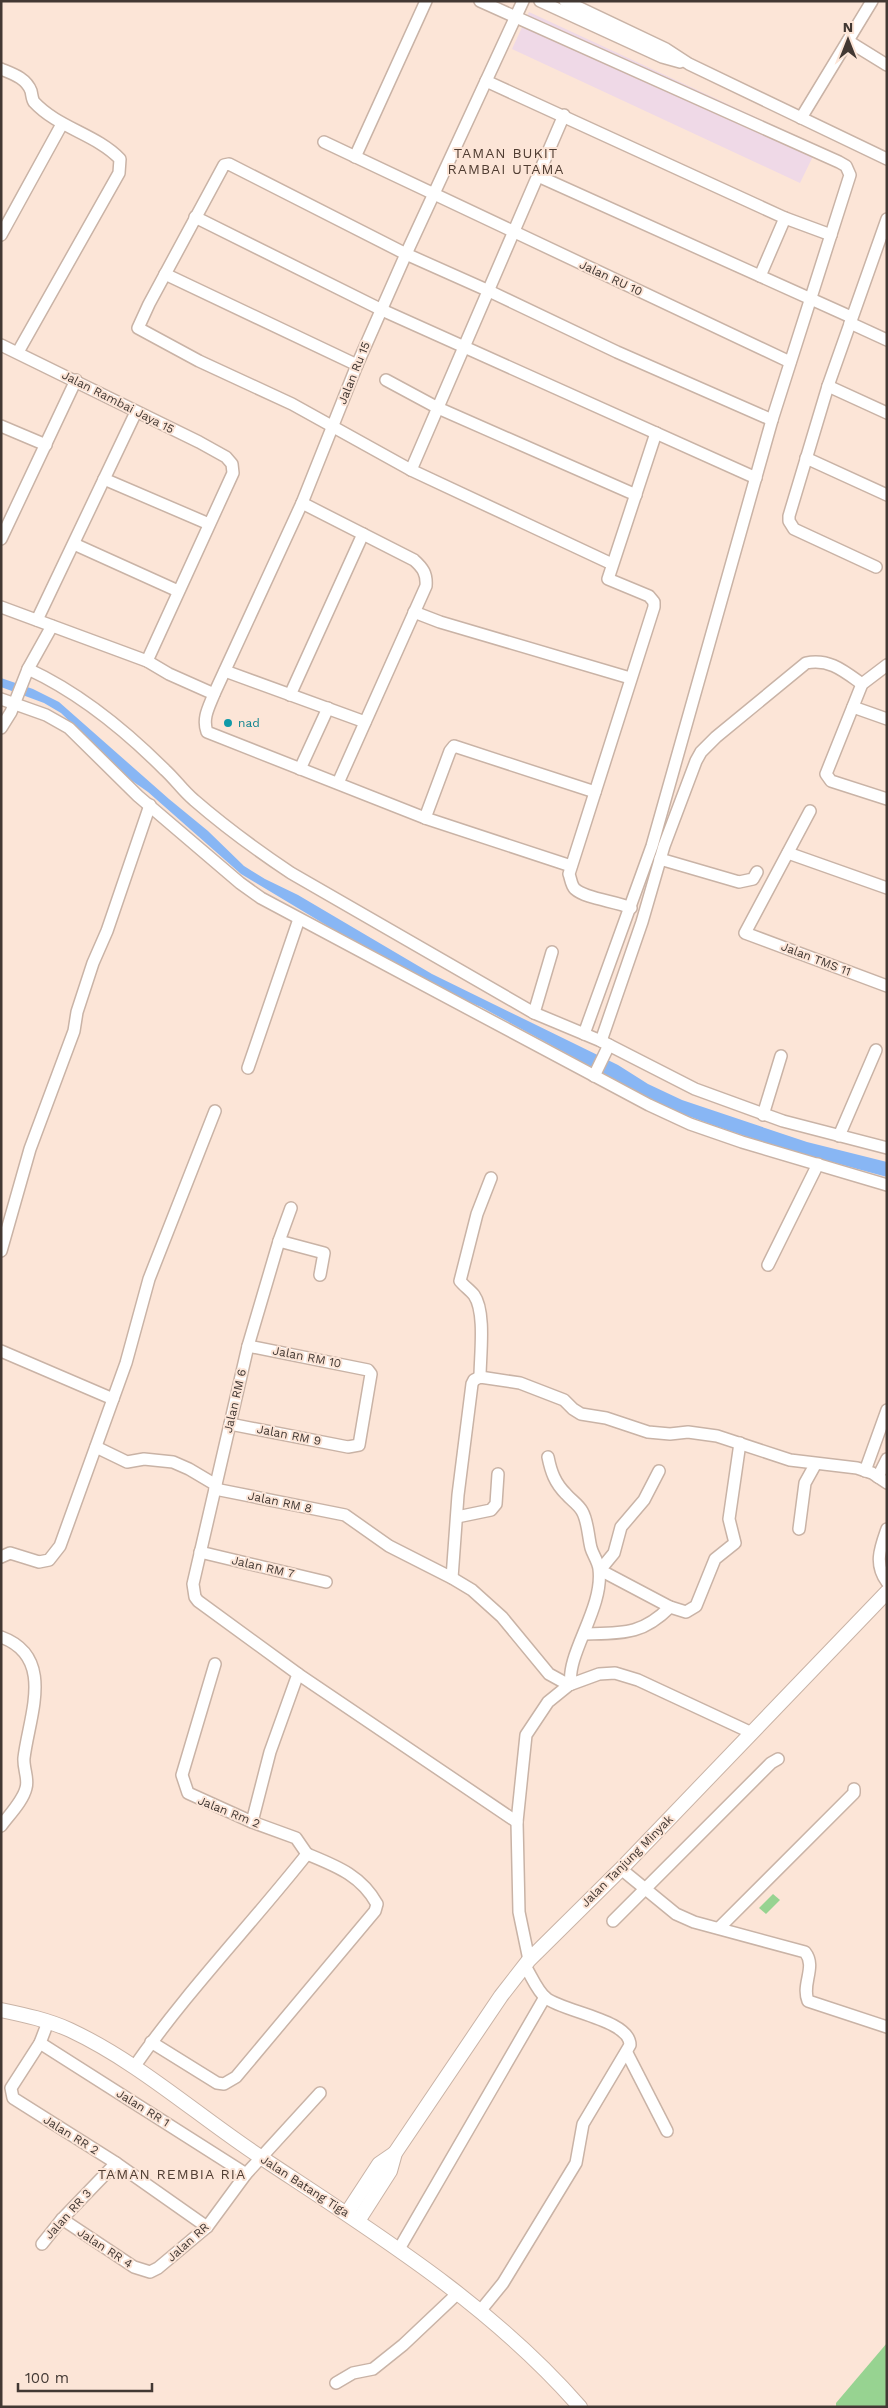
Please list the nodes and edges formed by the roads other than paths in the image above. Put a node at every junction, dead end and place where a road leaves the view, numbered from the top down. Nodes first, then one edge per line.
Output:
1 (426, 1) edge
2 (480, 1) edge
3 (523, 1) edge
4 (540, 1) edge
5 (565, 1) edge
6 (872, 1) edge
7 (516, 17) junction
8 (848, 41) junction
9 (689, 64) junction
10 (887, 65) edge
11 (3, 74) edge
12 (486, 81) junction
13 (564, 115) junction
14 (801, 118) junction
15 (62, 124) junction
16 (324, 142) dead end
17 (355, 157) junction
18 (887, 159) edge
19 (538, 176) junction
20 (433, 194) junction
21 (195, 217) junction
22 (785, 218) junction
23 (887, 219) edge
24 (514, 232) junction
25 (1, 235) edge
26 (831, 235) junction
27 (875, 253) junction
28 (406, 254) junction
29 (887, 258) edge
30 (164, 274) junction
31 (760, 276) junction
32 (489, 291) junction
33 (812, 300) junction
34 (382, 310) junction
35 (851, 320) junction
36 (887, 340) edge
37 (1, 345) edge
38 (465, 347) junction
39 (18, 352) junction
40 (790, 362) junction
41 (357, 365) junction
42 (76, 380) junction
43 (386, 380) dead end
44 (828, 386) junction
45 (438, 408) junction
46 (136, 412) junction
47 (887, 413) edge
48 (772, 420) junction
49 (1, 426) edge
50 (332, 427) junction
51 (656, 433) junction
52 (46, 445) junction
53 (806, 458) junction
54 (411, 470) junction
55 (756, 478) junction
56 (104, 479) junction
57 (636, 495) junction
58 (887, 495) edge
59 (302, 503) junction
60 (209, 524) junction
61 (363, 534) junction
62 (1, 539) edge
63 (74, 544) junction
64 (612, 564) junction
65 (876, 567) dead end
66 (178, 591) junction
67 (1, 606) edge
68 (414, 612) junction
69 (37, 620) junction
70 (52, 626) junction
71 (146, 661) junction
72 (887, 665) edge
73 (225, 670) junction
74 (27, 671) junction
75 (630, 678) junction
76 (862, 684) junction
77 (214, 694) junction
78 (290, 694) junction
79 (1, 699) edge
80 (15, 700) junction
81 (853, 707) junction
82 (328, 708) junction
83 (887, 718) edge
84 (365, 722) junction
85 (1, 728) edge
86 (300, 769) junction
87 (338, 784) junction
88 (595, 792) junction
89 (887, 798) edge
90 (150, 805) junction
91 (810, 811) dead end
92 (425, 818) junction
93 (659, 819) junction
94 (672, 823) junction
95 (788, 853) junction
96 (660, 859) junction
97 (571, 866) junction
98 (757, 872) dead end
99 (887, 888) edge
100 (631, 908) junction
101 (299, 919) junction
102 (552, 952) dead end
103 (887, 986) edge
104 (534, 1013) junction
105 (584, 1034) junction
106 (606, 1045) junction
107 (876, 1050) dead end
108 (781, 1056) dead end
109 (248, 1068) dead end
110 (595, 1074) junction
111 (215, 1111) dead end
112 (763, 1115) junction
113 (839, 1136) junction
114 (887, 1148) edge
115 (818, 1164) junction
116 (491, 1178) dead end
117 (887, 1185) edge
118 (291, 1208) dead end
119 (279, 1241) junction
120 (1, 1251) edge
121 (768, 1265) dead end
122 (320, 1275) dead end
123 (248, 1346) junction
124 (1, 1351) edge
125 (480, 1377) junction
126 (113, 1399) junction
127 (887, 1410) edge
128 (230, 1424) junction
129 (740, 1443) junction
130 (96, 1448) junction
131 (348, 1448) joint
132 (548, 1457) dead end
133 (887, 1459) edge
134 (815, 1465) junction
135 (659, 1471) dead end
136 (865, 1471) junction
137 (498, 1474) dead end
138 (882, 1480) edge
139 (215, 1487) junction
140 (456, 1517) junction
141 (799, 1529) dead end
142 (887, 1529) edge
143 (200, 1552) junction
144 (1, 1557) edge
145 (600, 1570) junction
146 (452, 1578) junction
147 (326, 1582) dead end
148 (887, 1582) edge
149 (887, 1592) edge
150 (670, 1606) junction
151 (585, 1634) junction
152 (1, 1636) edge
153 (214, 1664) dead end
154 (298, 1674) junction
155 (570, 1685) junction
156 (752, 1733) junction
157 (778, 1760) dead end
158 (854, 1788) dead end
159 (252, 1822) junction
160 (517, 1822) junction
161 (1, 1826) edge
162 (307, 1854) junction
163 (621, 1869) junction
164 (645, 1889) junction
165 (612, 1921) dead end
166 (719, 1928) junction
167 (527, 1963) junction
168 (544, 1997) junction
169 (1, 2010) edge
170 (48, 2022) junction
171 (887, 2027) edge
172 (151, 2042) junction
173 (40, 2043) junction
174 (626, 2053) junction
175 (134, 2067) junction
176 (320, 2093) dead end
177 (667, 2131) dead end
178 (261, 2157) junction
179 (116, 2163) junction
180 (246, 2174) junction
181 (352, 2217) junction
182 (62, 2219) junction
183 (207, 2227) junction
184 (42, 2244) dead end
185 (399, 2249) junction
186 (150, 2272) joint
187 (458, 2293) junction
188 (481, 2310) junction
189 (336, 2383) dead end
190 (580, 2407) edge

1 - 17 street
2 - 7 street
3 - 7 street, Jalan Ru 15
4 - 9 street
5 - 9 street
6 - 8 street
7 - 12 street, Jalan Ru 15
7 - 26 street
8 - 10 street
8 - 14 street
9 - 14 street
11 - 15 street
12 - 13 street
12 - 20 street, Jalan Ru 15
13 - 19 street
13 - 22 street
14 - 18 street
15 - 25 street
15 - 39 street
16 - 17 street, Jalan RU 10
17 - 20 street, Jalan RU 10
19 - 24 street
19 - 31 street
20 - 24 street, Jalan RU 10
20 - 28 street, Jalan Ru 15
21 - 28 street
21 - 30 street
21 - 34 street
22 - 26 street
22 - 31 street
23 - 27 street
24 - 32 street
24 - 40 street, Jalan RU 10
26 - 33 street
27 - 29 street
27 - 35 street
28 - 32 street
28 - 34 street, Jalan Ru 15
30 - 41 street
30 - 50 street
31 - 33 street
32 - 38 street
32 - 48 street
33 - 35 street
33 - 40 street
34 - 38 street
34 - 41 street, Jalan Ru 15
35 - 36 street
35 - 44 street
37 - 39 street, Jalan Rambai Jaya 15
38 - 45 street
38 - 51 street
39 - 42 street, Jalan Rambai Jaya 15
40 - 48 street
41 - 50 street, Jalan Ru 15
42 - 46 street, Jalan Rambai Jaya 15
42 - 52 street
43 - 45 street
44 - 47 street
44 - 53 street
45 - 54 street
45 - 57 street
46 - 56 street
46 - 60 street, Jalan Rambai Jaya 15
48 - 55 street
49 - 52 street
50 - 54 street
50 - 59 street, Jalan Ru 15
51 - 55 street
51 - 57 street
52 - 62 street
53 - 58 street
53 - 65 street
54 - 64 street
55 - 93 street
56 - 60 street
56 - 63 street
57 - 64 street
59 - 61 street
59 - 73 street, Jalan Ru 15
60 - 66 street
61 - 68 street
61 - 78 street
63 - 66 street
63 - 69 street
64 - 75 street
66 - 71 street
67 - 69 street
68 - 75 street
68 - 84 street
69 - 70 street
70 - 71 street
70 - 74 street
71 - 77 street
72 - 76 street
73 - 77 street, Jalan Ru 15
73 - 78 street
74 - 80 street
74 - 104 street
75 - 88 street
76 - 81 street
76 - 94 street
77 - 86 street, Jalan Ru 15
78 - 82 street
79 - 80 street
80 - 85 street
80 - 90 street
81 - 83 street
81 - 89 street
82 - 84 street
82 - 86 street
84 - 87 street
86 - 87 street
87 - 92 street
88 - 92 street
88 - 97 street
90 - 101 street
90 - 120 street
91 - 95 street
92 - 97 street
93 - 94 street
93 - 100 street
94 - 96 street
95 - 99 street
95 - 103 street, Jalan TMS 11
96 - 98 street
96 - 106 street
97 - 100 street
100 - 105 street
101 - 109 street
101 - 110 street
102 - 104 street
104 - 105 street
105 - 106 street
106 - 110 street
106 - 112 street
107 - 113 street
108 - 112 street
110 - 115 street
111 - 126 street
112 - 113 street
113 - 114 street
115 - 117 street
115 - 121 street
116 - 125 street
118 - 119 street, Jalan RM 6
119 - 122 street
119 - 123 street, Jalan RM 6
123 - 128 street, Jalan RM 6
123 - 131 street, Jalan RM 10
124 - 126 street
125 - 129 street
125 - 140 street
126 - 130 street
127 - 136 street
128 - 131 street, Jalan RM 9
128 - 139 street, Jalan RM 6
129 - 134 street
129 - 150 street
130 - 139 street, Jalan RM 8
130 - 144 street
132 - 145 street
133 - 138 street
134 - 136 street
134 - 141 street
135 - 145 street
136 - 138 street
137 - 140 street
139 - 143 street, Jalan RM 6
139 - 146 street, Jalan RM 8
140 - 146 street
142 - 148 street
143 - 147 street, Jalan RM 7
143 - 154 street, Jalan RM 6
145 - 150 street
145 - 151 street
146 - 155 street
149 - 156 main road, Jalan Tanjung Minyak
150 - 151 street
151 - 155 street
152 - 161 street
153 - 159 street, Jalan Rm 2
154 - 159 street
154 - 160 street
155 - 156 street
155 - 160 street
156 - 163 main road, Jalan Tanjung Minyak
157 - 164 street
158 - 166 street
159 - 162 street, Jalan Rm 2
160 - 167 street
162 - 172 street
162 - 172 street
163 - 164 street
163 - 167 main road, Jalan Tanjung Minyak
164 - 165 street
164 - 166 street
166 - 171 street
167 - 168 street
167 - 181 main road, Jalan Tanjung Minyak
168 - 174 street
168 - 185 street
169 - 170 main road, Jalan Batang Tiga
170 - 173 street
170 - 175 main road, Jalan Batang Tiga
172 - 175 street
173 - 179 street, Jalan RR 2
173 - 180 street, Jalan RR 1
174 - 177 street
174 - 188 street
175 - 178 main road, Jalan Batang Tiga
176 - 178 street, Jalan RR
178 - 180 street, Jalan RR
178 - 181 main road, Jalan Batang Tiga
179 - 182 street, Jalan RR 3
179 - 183 street, Jalan RR 2
180 - 183 street, Jalan RR
181 - 185 main road, Jalan Batang Tiga
182 - 184 street, Jalan RR 3
182 - 186 street, Jalan RR 4
183 - 186 street, Jalan RR
185 - 187 main road, Jalan Batang Tiga
187 - 188 main road, Jalan Batang Tiga
187 - 189 street
188 - 190 main road, Jalan Batang Tiga

